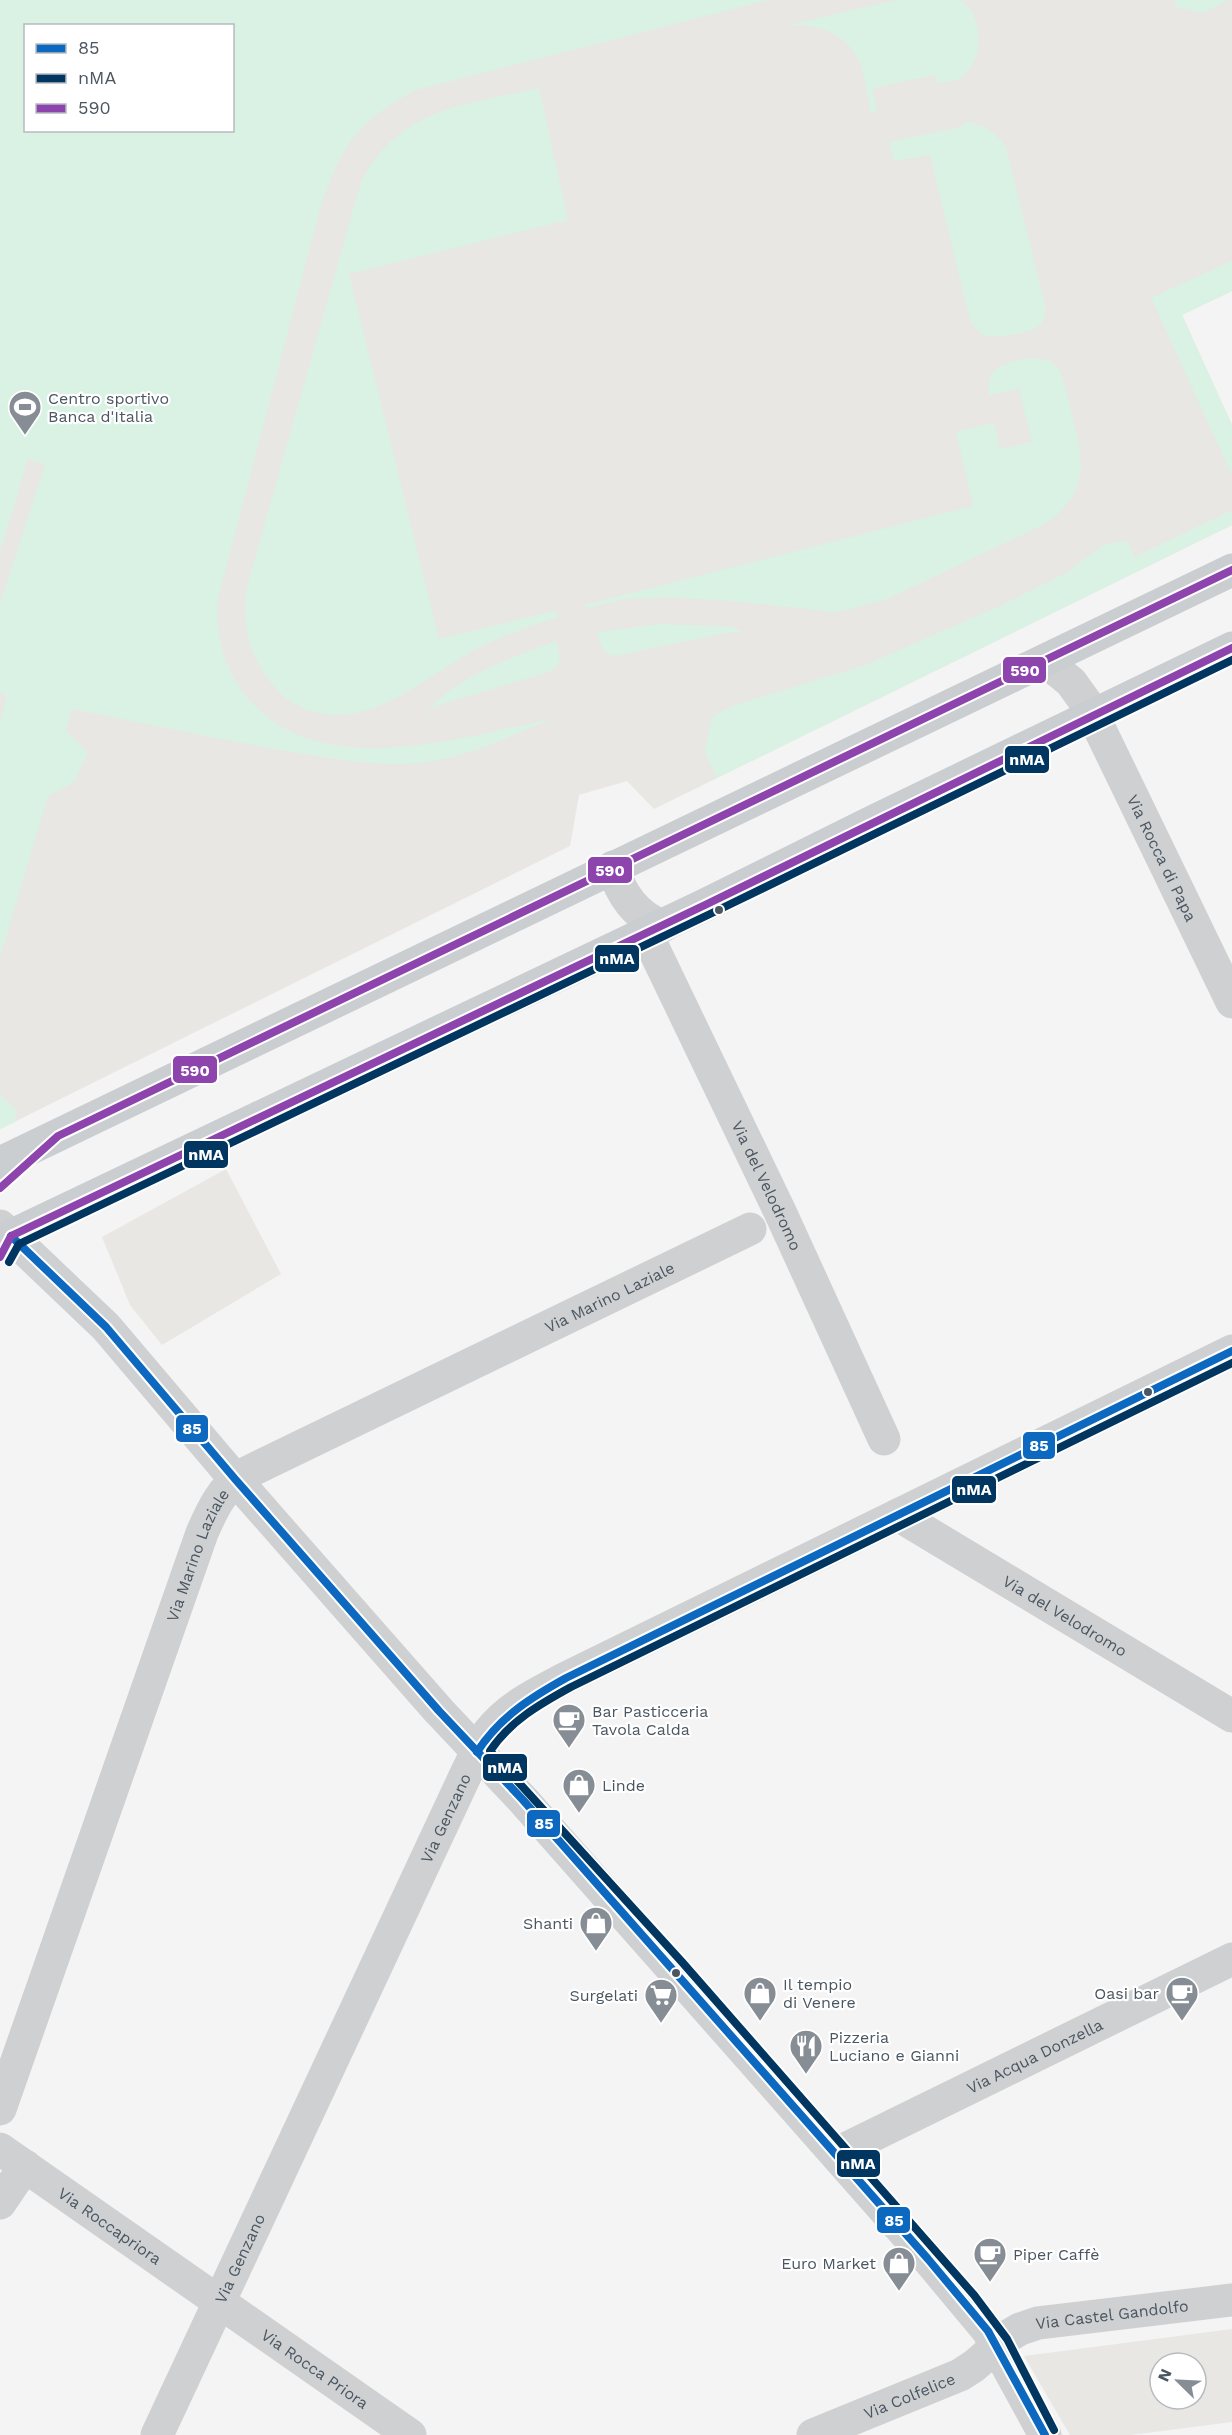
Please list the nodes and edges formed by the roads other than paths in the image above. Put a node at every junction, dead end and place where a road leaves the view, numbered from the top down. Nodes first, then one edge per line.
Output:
1 (1232, 570) edge
2 (1232, 648) edge
3 (1045, 661) junction
4 (1092, 715) junction
5 (613, 867) junction
6 (654, 929) junction
7 (1232, 1002) edge
8 (58, 1136) junction
9 (0, 1163) edge
10 (0, 1188) edge
11 (750, 1229) dead end
12 (3, 1240) edge
13 (1232, 1351) edge
14 (884, 1439) dead end
15 (235, 1479) junction
16 (898, 1515) junction
17 (1232, 1716) edge
18 (477, 1752) junction
19 (1232, 1959) edge
20 (0, 2109) edge
21 (837, 2153) junction
22 (12, 2158) edge
23 (0, 2203) edge
24 (1232, 2300) edge
25 (219, 2301) junction
26 (998, 2345) junction
27 (157, 2435) edge
28 (410, 2435) edge
29 (813, 2435) edge
30 (1045, 2435) edge

1 - 3 main road
2 - 4 main road
3 - 4 street, Via Rocca di Papa
3 - 5 main road
4 - 6 main road
4 - 7 street, Via Rocca di Papa
5 - 6 street
5 - 8 main road
6 - 12 main road
6 - 14 street, Via del Velodromo
8 - 9 main road
8 - 10 main road
11 - 15 street, Via Marino Laziale
12 - 15 street
13 - 16 street, Via Genzano
15 - 18 street
15 - 20 street, Via Marino Laziale
16 - 17 street, Via del Velodromo
16 - 18 street, Via Genzano
18 - 21 street
18 - 25 street, Via Genzano
19 - 21 street, Via Acqua Donzella
21 - 26 street
22 - 23 street
22 - 25 street, Via Roccapriora
24 - 26 street, Via Castel Gandolfo
25 - 27 street, Via Genzano
25 - 28 street, Via Rocca Priora
26 - 29 street, Via Colfelice
26 - 30 street

